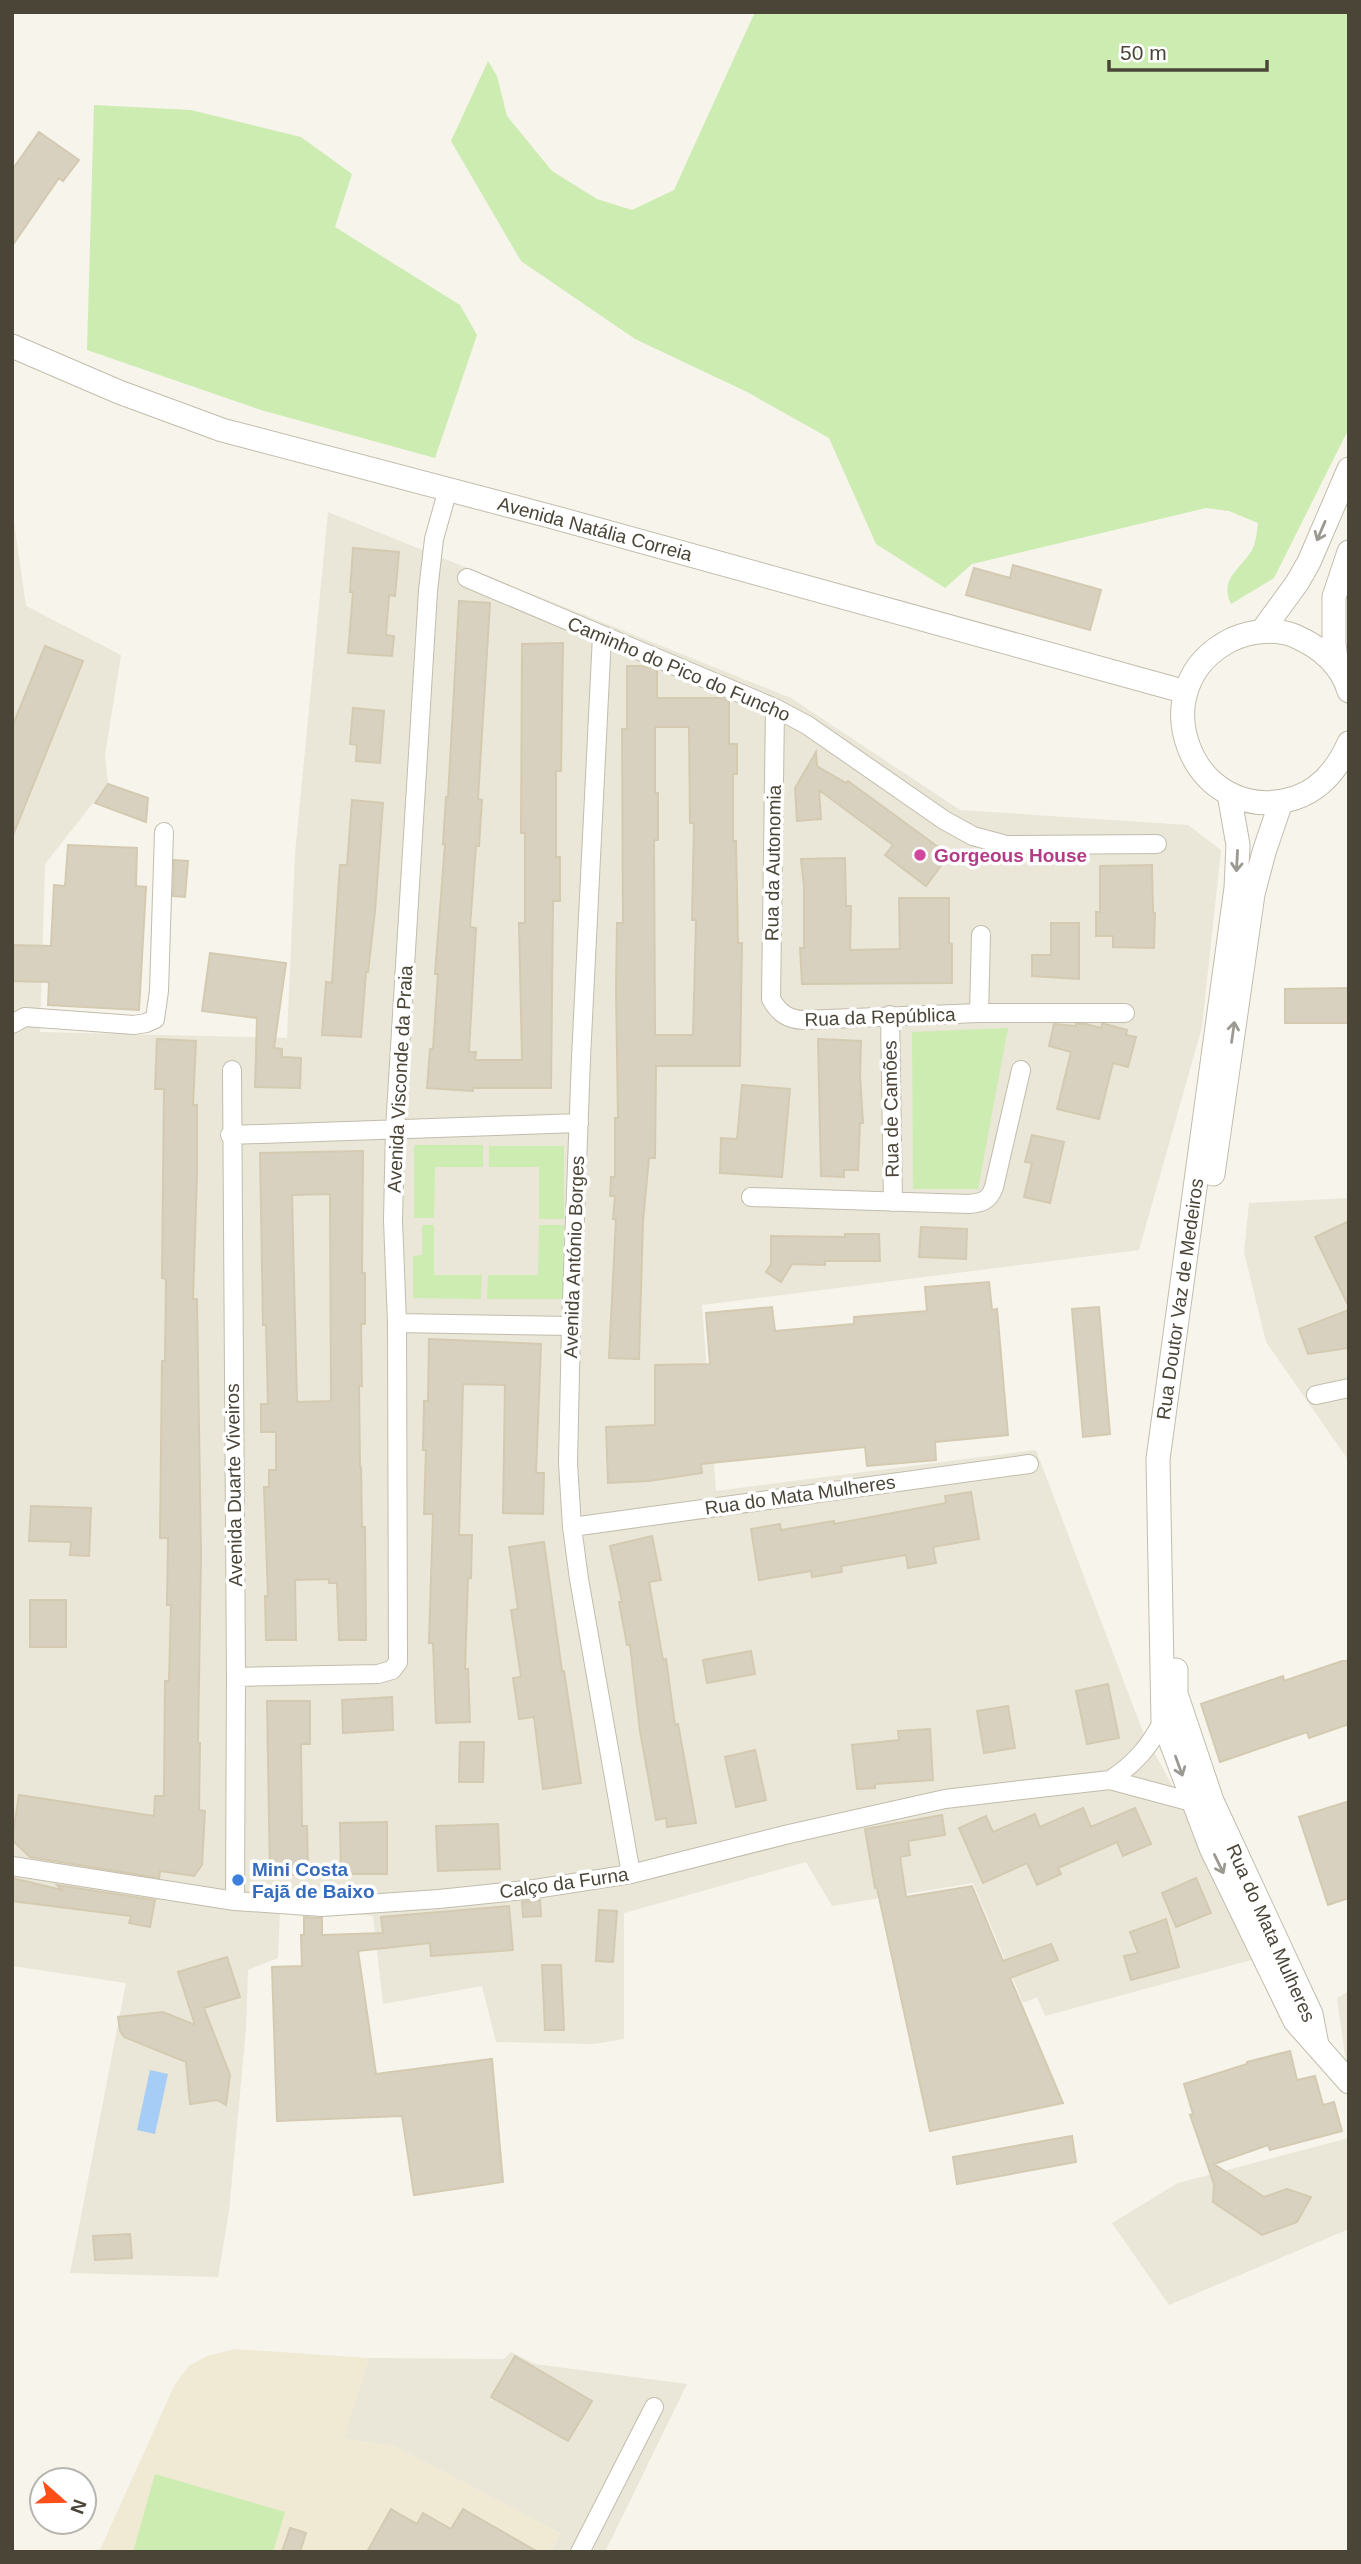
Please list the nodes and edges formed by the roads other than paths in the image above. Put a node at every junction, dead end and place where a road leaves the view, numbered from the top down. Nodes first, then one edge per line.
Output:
1 (12, 346) edge
2 (1349, 469) edge
3 (448, 489) junction
4 (1349, 552) edge
5 (467, 578) dead end
6 (1262, 631) junction
7 (602, 636) junction
8 (1337, 666) junction
9 (1349, 691) edge
10 (1186, 692) junction
11 (775, 708) junction
12 (1349, 743) edge
13 (1229, 794) junction
14 (1281, 802) junction
15 (164, 832) dead end
16 (1157, 844) dead end
17 (981, 935) dead end
18 (979, 1013) junction
19 (1125, 1013) dead end
20 (782, 1014) joint
21 (890, 1015) junction
22 (12, 1024) edge
23 (232, 1069) dead end
24 (1021, 1070) dead end
25 (579, 1124) junction
26 (395, 1129) junction
27 (230, 1135) junction
28 (751, 1197) dead end
29 (893, 1202) junction
30 (397, 1323) junction
31 (571, 1326) junction
32 (1349, 1388) edge
33 (1317, 1395) dead end
34 (1029, 1464) dead end
35 (572, 1527) junction
36 (236, 1677) junction
37 (1163, 1721) junction
38 (1110, 1780) junction
39 (1202, 1801) junction
40 (12, 1866) edge
41 (631, 1874) junction
42 (235, 1901) junction
43 (1349, 2082) edge
44 (654, 2407) dead end
45 (580, 2552) edge

1 - 3 street, Avenida Natália Correia
2 -> 6 street
3 - 10 street, Avenida Natália Correia
3 - 26 street, Avenida Visconde da Praia
4 - 8 street
5 - 7 street, Caminho do Pico do Funcho
6 - 8 street
6 - 10 street
7 - 11 street, Caminho do Pico do Funcho
7 - 25 street, Avenida António Borges
8 - 9 street
10 - 13 street
11 - 16 street, Caminho do Pico do Funcho
11 - 20 street, Rua da Autonomia
12 - 14 street
13 - 14 street
13 -> 37 street, Rua Doutor Vaz de Medeiros
39 -> 14 street, Rua Doutor Vaz de Medeiros
15 - 22 street
17 - 18 street, Rua da República
18 - 19 street, Rua da República
18 - 21 street, Rua da República
20 - 21 street, Rua da República
21 - 29 street, Rua de Camões
23 - 27 street, Avenida Duarte Viveiros
24 - 29 street
25 - 26 street
25 - 31 street, Avenida António Borges
26 - 27 street
26 - 30 street, Avenida Visconde da Praia
27 - 36 street, Avenida Duarte Viveiros
28 - 29 street
30 - 31 street
30 - 36 street, Avenida Visconde da Praia
31 - 35 street, Avenida António Borges
32 - 33 street
34 - 35 street, Rua do Mata Mulheres
35 - 41 street, Avenida António Borges
36 - 42 street, Avenida Duarte Viveiros
37 - 38 street
37 -> 39 street, Rua Doutor Vaz de Medeiros
38 - 39 street, Calço da Furna
38 - 41 street, Calço da Furna
39 - 43 street, Rua do Mata Mulheres
40 - 42 street, Calço da Furna
41 - 42 street, Calço da Furna
44 - 45 street

